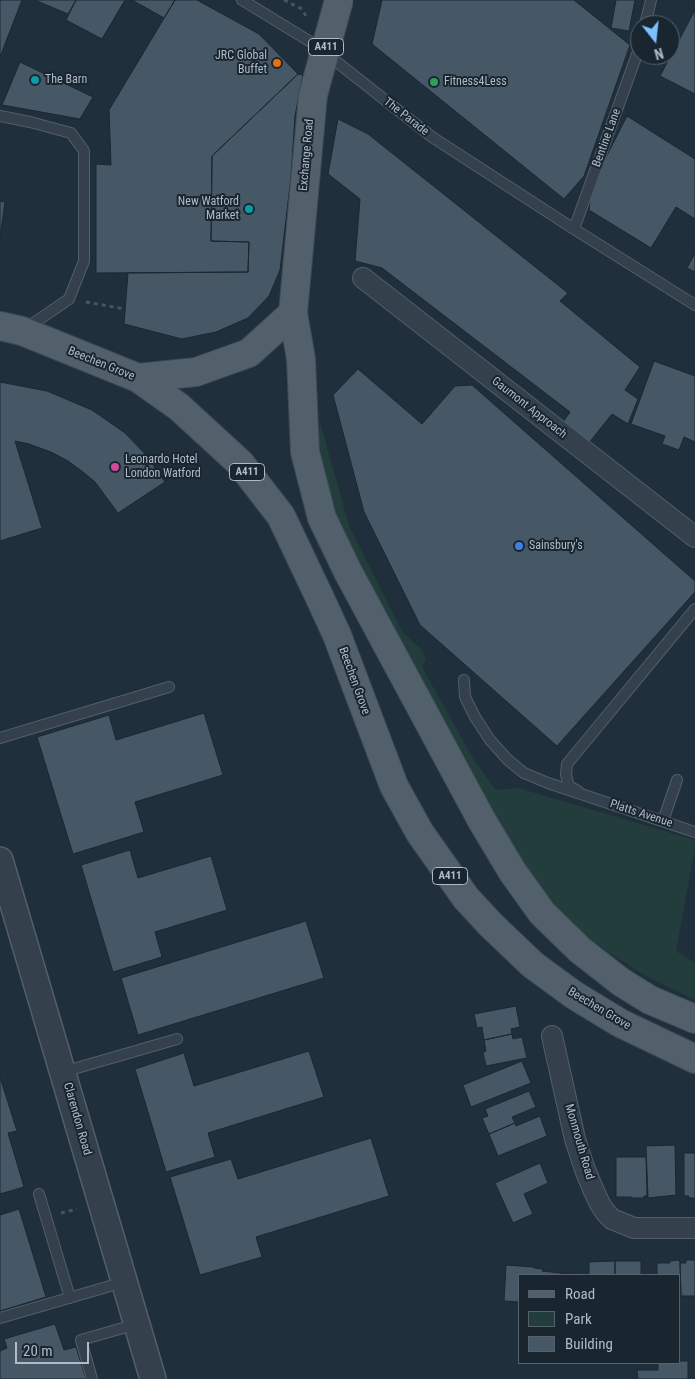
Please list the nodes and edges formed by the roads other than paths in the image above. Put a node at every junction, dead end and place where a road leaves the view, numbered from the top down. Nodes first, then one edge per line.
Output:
1 (242, 0) edge
2 (339, 0) edge
3 (651, 0) edge
4 (647, 15) edge
5 (633, 65) edge
6 (0, 116) edge
7 (574, 229) junction
8 (363, 278) dead end
9 (695, 305) edge
10 (293, 313) junction
11 (10, 330) edge
12 (138, 378) junction
13 (695, 537) edge
14 (695, 609) edge
15 (464, 680) dead end
16 (169, 687) dead end
17 (0, 738) edge
18 (677, 780) dead end
19 (587, 796) junction
20 (663, 821) junction
21 (695, 832) edge
22 (1, 865) edge
23 (650, 1000) junction
24 (695, 1011) edge
25 (695, 1019) edge
26 (552, 1036) dead end
27 (178, 1039) dead end
28 (695, 1059) edge
29 (63, 1072) junction
30 (39, 1194) dead end
31 (695, 1228) edge
32 (124, 1282) junction
33 (70, 1298) junction
34 (0, 1318) edge
35 (137, 1324) junction
36 (92, 1379) edge
37 (153, 1379) edge

1 - 7 lane, The Parade
2 - 10 main road, Exchange Road / A411, bridge
3 - 4 lane
5 - 7 lane, Bentine Lane
6 - 11 lane
7 - 9 lane, The Parade
8 - 13 street, Gaumont Approach
10 - 12 main road, A411
10 - 23 main road, A411
11 - 12 main road, Beechen Grove / A411
12 - 28 main road, Beechen Grove / A411
14 - 19 lane
15 - 19 lane, Platts Avenue
16 - 17 lane
18 - 20 lane
19 - 20 lane, Platts Avenue
20 - 21 lane, Platts Avenue
22 - 29 street, Clarendon Road
23 - 24 street
23 - 25 main road, A411
26 - 31 street, Monmouth Road
27 - 29 lane
29 - 32 street, Clarendon Road
30 - 33 lane
32 - 33 lane
32 - 35 street, Clarendon Road
33 - 34 lane
35 - 36 lane
35 - 37 street, Clarendon Road

